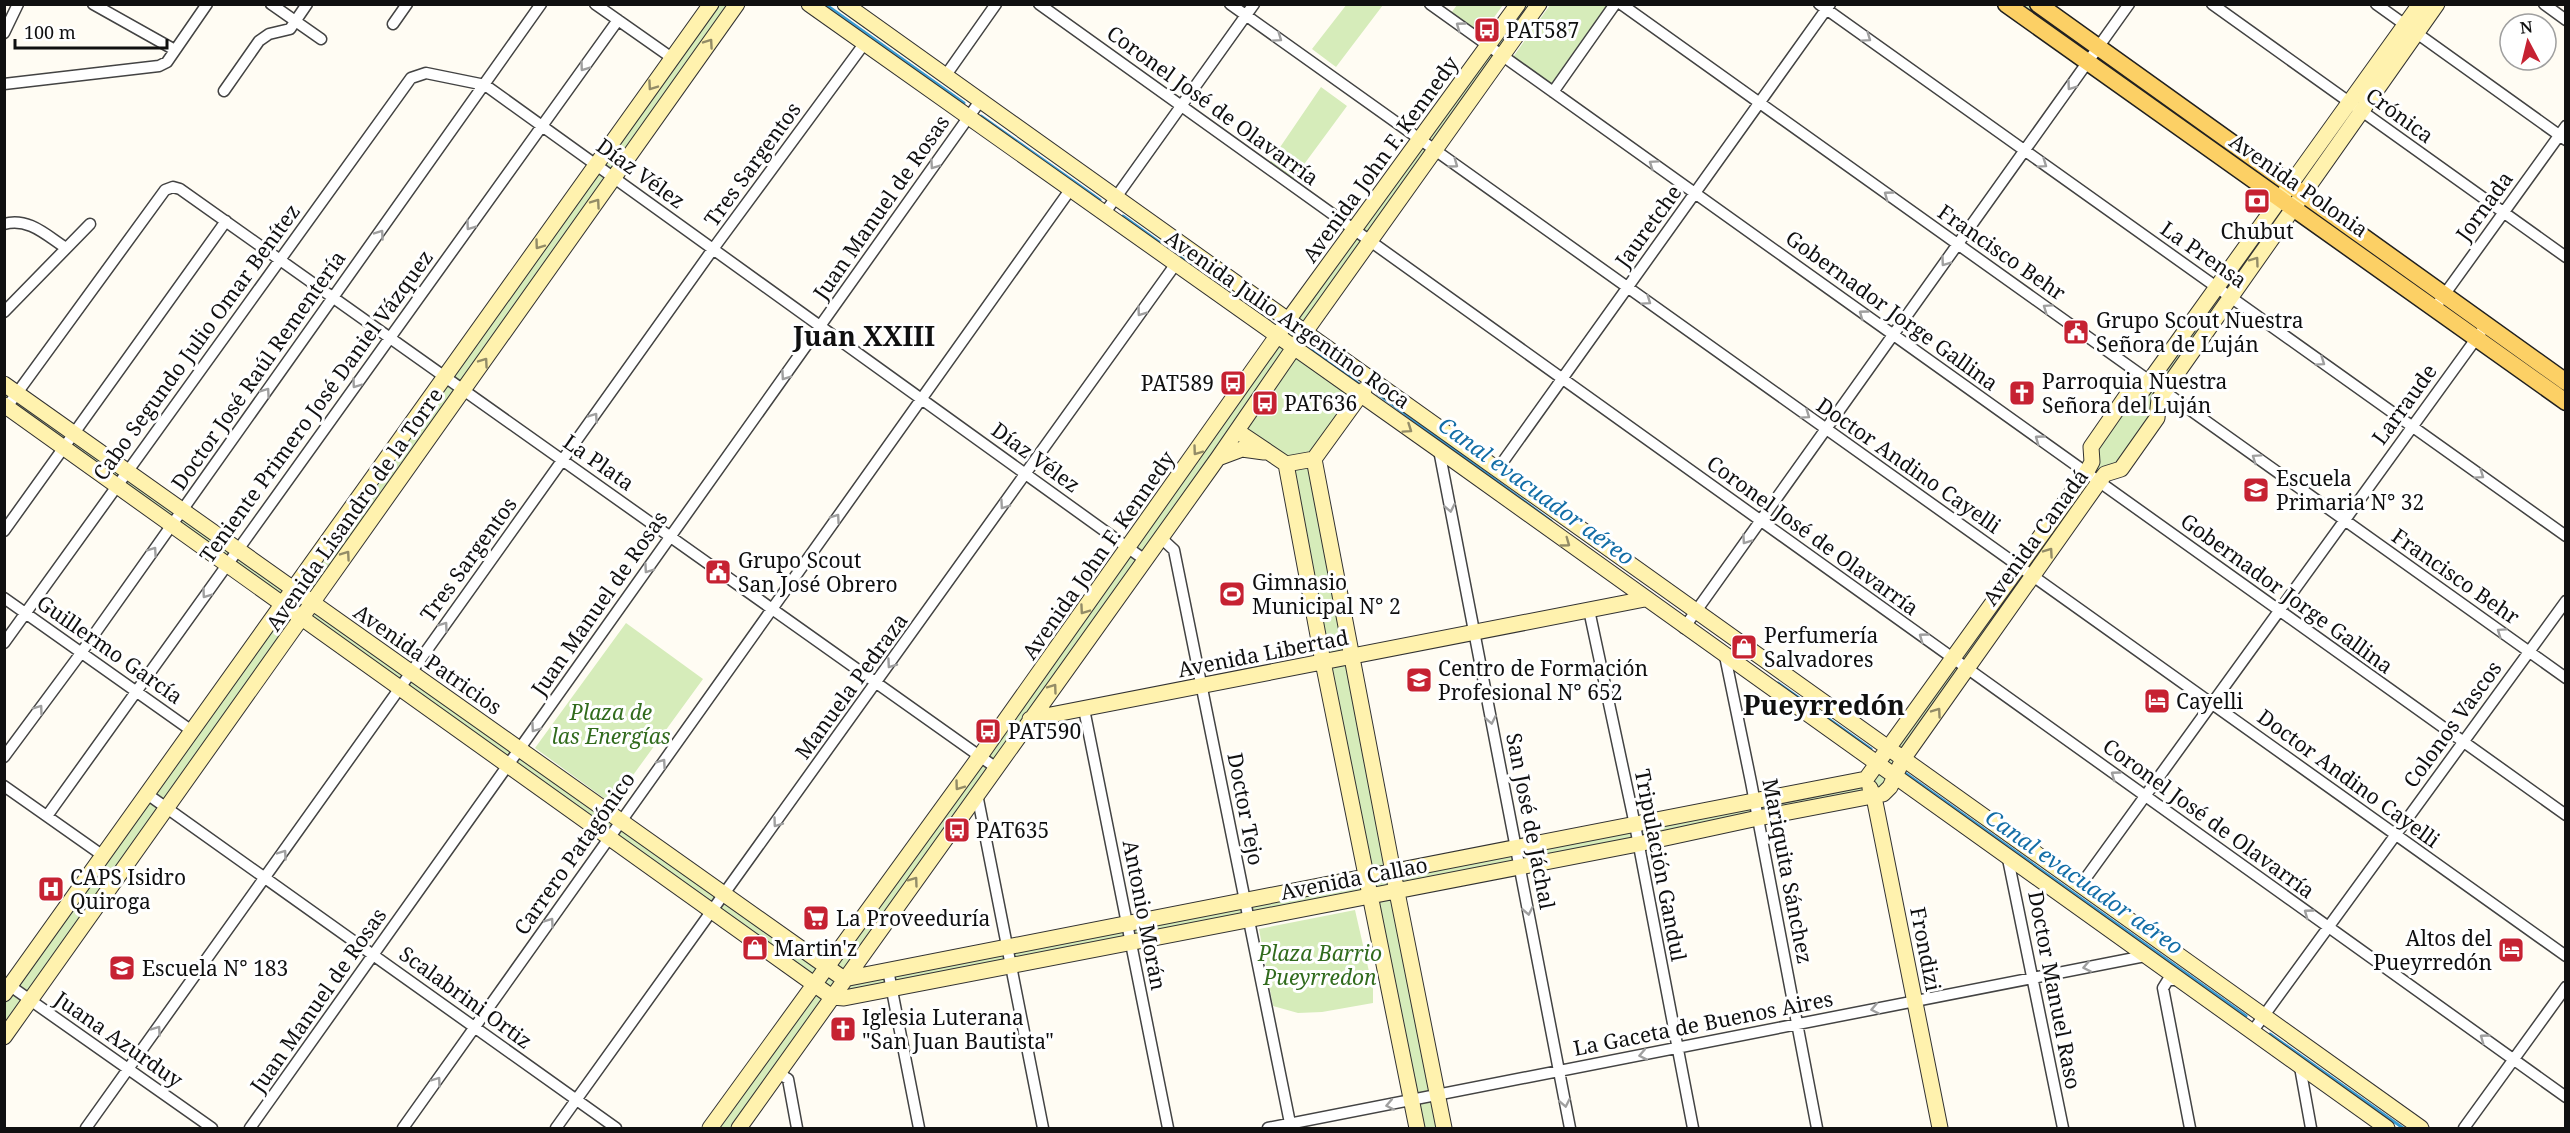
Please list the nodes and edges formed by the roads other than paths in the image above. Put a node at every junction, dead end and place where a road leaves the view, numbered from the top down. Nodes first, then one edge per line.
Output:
1 (18, 4) edge
2 (93, 4) edge
3 (207, 4) edge
4 (271, 4) edge
5 (307, 4) edge
6 (406, 4) edge
7 (541, 4) edge
8 (595, 4) edge
9 (711, 4) edge
10 (737, 4) edge
11 (809, 4) edge
12 (845, 4) edge
13 (996, 4) edge
14 (1039, 4) edge
15 (1230, 4) edge
16 (1254, 4) edge
17 (1430, 4) edge
18 (1518, 4) edge
19 (1539, 4) edge
20 (1615, 4) edge
21 (1621, 4) edge
22 (2006, 4) edge
23 (2038, 4) edge
24 (2129, 4) edge
25 (2212, 4) edge
26 (2376, 4) edge
27 (2420, 4) edge
28 (2437, 4) edge
29 (2544, 4) edge
30 (1825, 6) edge
31 (1445, 9) edge
32 (1246, 15) junction
33 (618, 20) junction
34 (2565, 20) edge
35 (296, 21) junction
36 (393, 24) dead end
37 (2411, 30) junction
38 (4, 33) edge
39 (321, 39) dead end
40 (864, 44) junction
41 (1489, 46) junction
42 (2098, 48) junction
43 (175, 50) junction
44 (1502, 56) junction
45 (672, 58) junction
46 (2088, 62) junction
47 (426, 73) joint
48 (946, 75) junction
49 (4, 84) edge
50 (485, 85) junction
51 (224, 91) dead end
52 (1553, 92) junction
53 (980, 101) junction
54 (1760, 103) junction
55 (2349, 103) junction
56 (1181, 107) junction
57 (2362, 112) junction
58 (968, 118) junction
59 (542, 126) junction
60 (2563, 134) edge
61 (1420, 140) junction
62 (1436, 151) junction
63 (2025, 151) junction
64 (597, 165) junction
65 (614, 178) junction
66 (2296, 189) junction
67 (1070, 190) junction
68 (1695, 194) junction
69 (1116, 199) junction
70 (2286, 203) junction
71 (2503, 213) junction
72 (1104, 214) junction
73 (226, 221) junction
74 (4, 224) edge
75 (90, 224) dead end
76 (1353, 230) junction
77 (1369, 241) junction
78 (1958, 244) junction
79 (66, 248) junction
80 (713, 249) junction
81 (2565, 257) edge
82 (279, 258) junction
83 (1175, 265) junction
84 (2216, 287) junction
85 (1628, 288) junction
86 (2229, 297) junction
87 (334, 298) junction
88 (2439, 302) junction
89 (4, 312) edge
90 (1288, 321) junction
91 (820, 326) junction
92 (2481, 332) junction
93 (1305, 333) junction
94 (1893, 335) junction
95 (390, 337) junction
96 (1277, 337) junction
97 (1293, 349) junction
98 (446, 377) junction
99 (1562, 379) junction
100 (1371, 380) junction
101 (2150, 381) junction
102 (2565, 382) edge
103 (11, 389) edge
104 (464, 390) junction
105 (2164, 392) junction
106 (1360, 396) junction
107 (920, 398) junction
108 (2565, 402) edge
109 (1232, 404) junction
110 (5, 408) edge
111 (2412, 427) junction
112 (1826, 429) junction
113 (1238, 431) junction
114 (74, 434) junction
115 (64, 448) junction
116 (1439, 450) junction
117 (1270, 454) junction
118 (1218, 458) junction
119 (1314, 459) junction
120 (564, 460) junction
121 (1286, 464) junction
122 (1497, 470) junction
123 (127, 471) junction
124 (1026, 474) junction
125 (2092, 478) junction
126 (117, 486) junction
127 (182, 510) junction
128 (2344, 520) junction
129 (1760, 521) junction
130 (172, 525) junction
131 (4, 531) edge
132 (2565, 536) edge
133 (671, 537) junction
134 (1161, 537) junction
135 (1128, 547) junction
136 (238, 549) junction
137 (1145, 560) junction
138 (227, 564) junction
139 (2018, 566) junction
140 (2032, 576) junction
141 (294, 589) junction
142 (4, 598) edge
143 (1645, 599) junction
144 (2565, 601) edge
145 (313, 603) junction
146 (283, 604) junction
147 (771, 608) junction
148 (1589, 610) junction
149 (2279, 611) junction
150 (1696, 612) junction
151 (26, 613) junction
152 (302, 618) junction
153 (1684, 628) junction
154 (1474, 633) junction
155 (4, 643) edge
156 (81, 652) junction
157 (2529, 652) junction
158 (1725, 656) junction
159 (1351, 657) junction
160 (1953, 658) junction
161 (1323, 662) junction
162 (1967, 669) junction
163 (411, 672) junction
164 (2565, 678) edge
165 (877, 683) junction
166 (1202, 686) junction
167 (400, 688) junction
168 (136, 691) junction
169 (2211, 704) junction
170 (1084, 709) junction
171 (1030, 719) junction
172 (192, 731) junction
173 (2463, 742) junction
174 (519, 749) junction
175 (1888, 749) junction
176 (980, 756) junction
177 (4, 757) edge
178 (1903, 759) junction
179 (508, 765) junction
180 (1877, 765) junction
181 (995, 767) junction
182 (1894, 777) junction
183 (1866, 779) junction
184 (4, 786) edge
185 (977, 793) junction
186 (147, 794) junction
187 (2145, 796) junction
188 (1874, 797) junction
189 (1755, 801) junction
190 (166, 808) junction
191 (2565, 815) edge
192 (47, 816) junction
193 (1758, 818) junction
194 (621, 821) junction
195 (1635, 825) junction
196 (2396, 835) junction
197 (609, 837) junction
198 (1638, 844) junction
199 (1516, 848) junction
200 (102, 855) junction
201 (2008, 858) junction
202 (1520, 867) junction
203 (1393, 872) junction
204 (266, 877) junction
205 (1366, 878) junction
206 (2080, 886) junction
207 (1396, 891) junction
208 (725, 895) junction
209 (1371, 896) junction
210 (1244, 901) junction
211 (713, 911) junction
212 (1247, 920) junction
213 (1127, 924) junction
214 (2329, 927) junction
215 (1131, 943) junction
216 (1007, 947) junction
217 (374, 954) junction
218 (2145, 956) junction
219 (2565, 957) edge
220 (1011, 966) junction
221 (828, 968) junction
222 (888, 970) junction
223 (2032, 978) junction
224 (844, 980) junction
225 (2178, 980) junction
226 (816, 985) junction
227 (6, 987) edge
228 (2565, 987) edge
229 (892, 989) junction
230 (832, 997) junction
231 (31, 1000) junction
232 (1914, 1001) junction
233 (2264, 1017) junction
234 (1797, 1023) junction
235 (475, 1028) junction
236 (2252, 1032) junction
237 (4, 1037) edge
238 (1677, 1048) junction
239 (2513, 1059) junction
240 (2300, 1066) junction
241 (129, 1070) junction
242 (1559, 1071) junction
243 (778, 1073) junction
244 (1438, 1095) junction
245 (2565, 1097) edge
246 (576, 1100) junction
247 (1412, 1100) junction
248 (1290, 1126) edge
249 (86, 1128) edge
250 (212, 1128) edge
251 (250, 1128) edge
252 (403, 1128) edge
253 (556, 1128) edge
254 (616, 1128) edge
255 (710, 1128) edge
256 (739, 1128) edge
257 (797, 1128) edge
258 (919, 1128) edge
259 (1043, 1128) edge
260 (1168, 1128) edge
261 (1268, 1128) edge
262 (1417, 1128) edge
263 (1444, 1128) edge
264 (1570, 1128) edge
265 (1693, 1128) edge
266 (1817, 1128) edge
267 (1940, 1128) edge
268 (2063, 1128) edge
269 (2190, 1128) edge
270 (2311, 1128) edge
271 (2380, 1128) edge
272 (2421, 1128) edge
273 (2464, 1128) edge

1 - 38 street
2 - 43 street
3 - 43 street
4 - 35 street
5 - 35 street
6 - 36 street
7 - 50 street, Doctor José Raúl Rementería
8 - 33 street
9 - 45 main road, Avenida Lisandro de la Torre
65 -> 10 main road, Avenida Lisandro de la Torre
11 - 40 main road, Avenida Julio Argentino Roca
12 - 48 main road, Avenida Julio Argentino Roca
13 - 48 street
14 - 56 street, Coronel José de Olavarría
15 - 32 street, Doctor Andino Cayelli
16 - 32 street
17 - 31 street, Gobernador Jorge Gallina
18 - 41 main road, Avenida John F. Kennedy
19 - 44 main road, Avenida John F. Kennedy
20 - 52 street
21 - 54 street, Francisco Behr
22 - 46 main road, Avenida Polonia
23 - 42 main road, Avenida Polonia
24 - 42 street
25 - 55 street, Crónica
26 - 37 street
27 - 37 main road, Avenida Canadá
28 - 37 main road, Avenida Canadá
29 - 34 street
30 - 54 street, Jauretche
30 -> 63 street, La Prensa
41 -> 31 street, Gobernador Jorge Gallina
32 - 56 street
32 -> 61 street, Doctor Andino Cayelli
33 - 45 street
33 -> 59 street, Teniente Primero José Daniel Vázquez
35 - 39 street
35 - 51 street
37 - 55 main road, Avenida Canadá
37 - 57 main road, Avenida Canadá
37 - 60 street
40 - 58 main road, Avenida Julio Argentino Roca
40 - 80 street, Tres Sargentos
41 - 44 street, Gobernador Jorge Gallina
41 - 61 main road, Avenida John F. Kennedy
42 - 46 street
42 - 66 main road, Avenida Polonia
43 - 49 street
44 - 52 street, Gobernador Jorge Gallina
44 - 62 main road, Avenida John F. Kennedy
45 -> 64 main road, Avenida Lisandro de la Torre
46 -> 63 street
46 - 70 main road, Avenida Polonia
47 - 50 street, Díaz Vélez
47 - 82 street, Cabo Segundo Julio Omar Benítez
48 - 53 main road, Avenida Julio Argentino Roca
50 - 59 street, Díaz Vélez
87 -> 50 street, Doctor José Raúl Rementería
68 -> 52 street, Gobernador Jorge Gallina
53 - 58 street, Juan Manuel de Rosas
53 - 69 main road, Avenida Julio Argentino Roca
54 - 68 street, Jauretche
78 -> 54 street, Francisco Behr
55 - 57 street, Crónica
55 - 66 main road, Avenida Canadá
56 - 69 street
56 - 76 street, Coronel José de Olavarría
57 - 66 main road, Avenida Canadá
57 - 71 street, Crónica
58 - 67 main road, Avenida Julio Argentino Roca
58 -> 91 street, Juan Manuel de Rosas
59 - 64 street, Díaz Vélez
59 -> 95 street, Teniente Primero José Daniel Vázquez
60 - 71 street, Jornada
61 - 62 street, Doctor Andino Cayelli
61 - 76 main road, Avenida John F. Kennedy
62 - 77 main road, Avenida John F. Kennedy
62 -> 85 street, Doctor Andino Cayelli
63 - 78 street
63 -> 84 street, La Prensa
64 - 65 street, Díaz Vélez
64 -> 98 main road, Avenida Lisandro de la Torre
65 - 80 street, Díaz Vélez
104 -> 65 main road, Avenida Lisandro de la Torre
66 - 70 main road, Avenida Canadá
66 - 88 main road, Avenida Polonia
67 - 72 main road, Avenida Julio Argentino Roca
67 - 107 street, Carrero Patagónico
68 - 85 street, Jauretche
94 -> 68 street, Gobernador Jorge Gallina
69 - 72 street
69 - 90 main road, Avenida Julio Argentino Roca
70 - 84 main road, Avenida Canadá
86 -> 70 main road, Avenida Canadá
70 - 88 main road, Avenida Polonia
71 - 81 street, Crónica
71 - 88 street, Jornada
72 - 83 main road, Avenida Julio Argentino Roca
73 - 82 street, La Plata
73 - 103 street, La Plata
73 - 114 street
74 - 79 street
75 - 79 street
76 - 77 street, Coronel José de Olavarría
76 - 90 main road, Avenida John F. Kennedy
77 - 93 main road, Avenida John F. Kennedy
77 - 99 street, Coronel José de Olavarría
78 -> 94 street
101 -> 78 street, Francisco Behr
79 - 89 street
80 - 91 street, Díaz Vélez
120 -> 80 street, Tres Sargentos
82 - 87 street, La Plata
82 - 123 street, Cabo Segundo Julio Omar Benítez
83 - 96 main road, Avenida Julio Argentino Roca
83 -> 124 street, Manuela Pedraza
84 - 86 street, La Prensa
84 - 101 main road, Avenida Canadá
85 - 99 street, Jauretche
85 -> 112 street, Doctor Andino Cayelli
86 - 105 main road, Avenida Canadá
86 -> 111 street, La Prensa
87 - 95 street, La Plata
127 -> 87 street, Doctor José Raúl Rementería
88 - 92 main road, Avenida Polonia
90 - 93 main road, Avenida Julio Argentino Roca
90 - 96 main road, Avenida John F. Kennedy
91 - 107 street, Díaz Vélez
91 -> 133 street, Juan Manuel de Rosas
92 - 102 main road, Avenida Polonia
92 - 108 main road, Avenida Polonia
92 - 111 street, Larraude
93 - 97 main road, Avenida John F. Kennedy
93 - 100 main road, Avenida Julio Argentino Roca
94 - 112 street
125 -> 94 street, Gobernador Jorge Gallina
95 - 98 street, La Plata
95 -> 136 street, Teniente Primero José Daniel Vázquez
96 - 97 main road, Avenida Julio Argentino Roca
96 - 109 main road, Avenida John F. Kennedy
97 - 106 main road, Avenida Julio Argentino Roca
97 - 113 main road, Avenida John F. Kennedy
98 - 104 street, La Plata
98 - 141 main road, Avenida Lisandro de la Torre
99 - 122 street, Jauretche
99 - 129 street, Coronel José de Olavarría
100 - 106 main road
100 - 122 main road, Avenida Julio Argentino Roca
101 - 105 street, Francisco Behr
101 - 125 main road, Avenida Canadá
103 - 110 street
103 - 114 main road, Avenida Patricios
104 - 120 street, La Plata
145 -> 104 main road, Avenida Lisandro de la Torre
105 - 125 main road, Avenida Canadá
128 -> 105 street, Francisco Behr
106 -> 116 main road, Avenida Julio Argentino Roca
106 - 119 main road
107 - 124 street, Díaz Vélez
147 -> 107 street, Carrero Patagónico
109 - 113 main road
109 -> 135 main road, Avenida John F. Kennedy
110 - 115 main road, Avenida Patricios
111 - 128 street, Larraude
111 -> 132 street, La Prensa
112 - 129 street
112 - 139 street, Doctor Andino Cayelli
113 - 117 main road
113 - 118 main road, Avenida John F. Kennedy
114 - 115 street
114 - 123 main road, Avenida Patricios
115 - 126 main road, Avenida Patricios
115 - 131 street
116 -> 143 main road, Avenida Julio Argentino Roca
116 -> 154 street, San José de Jáchal
117 - 118 main road
117 - 121 main road
118 - 134 main road, Avenida John F. Kennedy
119 - 121 main road
119 - 159 main road
120 - 133 street, La Plata
163 -> 120 street, Tres Sargentos
121 - 161 main road
122 - 150 main road, Avenida Julio Argentino Roca
123 - 126 street, Cabo Segundo Julio Omar Benítez
123 - 127 main road, Avenida Patricios
124 - 135 street, Díaz Vélez
124 -> 165 street, Manuela Pedraza
125 - 139 main road, Avenida Canadá
140 -> 125 main road, Avenida Canadá
125 - 149 street, Gobernador Jorge Gallina
126 - 130 main road, Avenida Patricios
126 - 151 street, Cabo Segundo Julio Omar Benítez
127 - 130 street, Doctor José Raúl Rementería
127 - 136 main road, Avenida Patricios
128 - 149 street, Larraude
157 -> 128 street, Francisco Behr
129 -> 150 street
160 -> 129 street, Coronel José de Olavarría
130 - 138 main road, Avenida Patricios
156 -> 130 street, Doctor José Raúl Rementería
133 - 147 street, La Plata
133 -> 174 street, Juan Manuel de Rosas
134 - 137 main road, Avenida John F. Kennedy
134 - 166 street, Doctor Tejo
135 - 137 street, Díaz Vélez
135 -> 176 main road, Avenida John F. Kennedy
136 - 138 street, Teniente Primero José Daniel Vázquez
136 - 141 main road, Avenida Patricios
171 -> 137 main road, Avenida John F. Kennedy
138 - 146 main road, Avenida Patricios
138 -> 168 street, Teniente Primero José Daniel Vázquez
139 - 140 street, Doctor Andino Cayelli
139 - 160 main road, Avenida Canadá
140 - 162 main road, Avenida Canadá
140 - 169 street, Doctor Andino Cayelli
141 - 145 main road, Avenida Patricios
141 - 146 main road, Avenida Lisandro de la Torre
142 - 151 street, Guillermo García
143 - 148 main road, Avenida Libertad
143 - 153 main road, Avenida Julio Argentino Roca
144 - 157 street, Colonos Vascos
145 - 152 main road, Avenida Lisandro de la Torre
145 - 163 main road, Avenida Patricios
146 - 152 main road, Avenida Patricios
146 - 172 main road, Avenida Lisandro de la Torre
147 - 165 street, La Plata
194 -> 147 street, Carrero Patagónico
148 - 154 main road, Avenida Libertad
148 - 195 street, Tripulación Gandul
149 - 169 street, Larraude
149 - 173 street, Gobernador Jorge Gallina
150 - 153 street
150 - 175 main road, Avenida Julio Argentino Roca
151 - 155 street, Cabo Segundo Julio Omar Benítez
151 - 156 street, Guillermo García
152 - 167 main road, Avenida Patricios
152 - 190 main road, Avenida Lisandro de la Torre
153 - 158 main road, Avenida Julio Argentino Roca
154 - 159 main road, Avenida Libertad
154 -> 199 street, San José de Jáchal
156 - 168 street, Guillermo García
177 -> 156 street, Doctor José Raúl Rementería
157 - 164 street, Francisco Behr
157 - 173 street, Colonos Vascos
158 - 180 main road, Avenida Julio Argentino Roca
158 - 189 street, Mariquita Sánchez
159 - 161 main road, Avenida Libertad
159 - 203 main road
160 - 162 street, Coronel José de Olavarría
160 - 175 main road, Avenida Canadá
161 - 166 main road, Avenida Libertad
161 - 205 main road
178 -> 162 main road, Avenida Canadá
187 -> 162 street, Coronel José de Olavarría
163 - 167 street, Tres Sargentos
163 - 174 main road, Avenida Patricios
165 - 176 street, La Plata
165 -> 208 street, Manuela Pedraza
166 - 170 main road, Avenida Libertad
166 - 210 street, Doctor Tejo
167 - 179 main road, Avenida Patricios
204 -> 167 street, Tres Sargentos
168 - 172 street, Guillermo García
168 - 192 street, Teniente Primero José Daniel Vázquez
169 - 187 street, Larraude
169 - 196 street, Doctor Andino Cayelli
170 - 171 main road, Avenida Libertad
170 - 213 street, Antonio Morán
171 - 181 main road, Avenida John F. Kennedy
172 - 186 main road, Avenida Lisandro de la Torre
173 - 191 street, Gobernador Jorge Gallina
173 - 196 street, Colonos Vascos
174 - 179 street, Juan Manuel de Rosas
174 - 194 main road, Avenida Patricios
175 - 178 main road, Avenida Julio Argentino Roca
175 - 180 main road, Avenida Canadá
176 - 181 street, La Plata
176 -> 221 main road, Avenida John F. Kennedy
178 - 182 main road, Avenida Canadá
178 - 206 main road, Avenida Julio Argentino Roca
179 - 197 main road, Avenida Patricios
179 - 217 street, Juan Manuel de Rosas
180 - 182 main road, Avenida Julio Argentino Roca
180 - 183 main road
181 - 185 main road, Avenida John F. Kennedy
182 - 188 main road
182 - 201 main road, Avenida Julio Argentino Roca
183 - 188 main road, Frondizi
183 - 189 main road, Avenida Callao
184 - 192 street
185 - 216 street
224 -> 185 main road, Avenida John F. Kennedy
186 - 190 street, Scalabrini Ortiz
186 - 200 main road, Avenida Lisandro de la Torre
187 - 206 street, Larraude
214 -> 187 street, Coronel José de Olavarría
188 - 193 main road, Avenida Callao
188 - 232 main road, Frondizi
189 - 193 street, Mariquita Sánchez
189 - 195 main road, Avenida Callao
190 - 204 street, Scalabrini Ortiz
190 - 231 main road, Avenida Lisandro de la Torre
192 - 200 street
193 - 198 main road, Avenida Callao
193 - 234 street, Mariquita Sánchez
194 - 197 street, Carrero Patagónico
194 - 208 main road, Avenida Patricios
195 - 198 street, Tripulación Gandul
195 - 199 main road, Avenida Callao
196 - 214 street, Colonos Vascos
196 - 219 street, Doctor Andino Cayelli
197 - 211 main road, Avenida Patricios
235 -> 197 street, Carrero Patagónico
198 - 202 main road, Avenida Callao
198 - 238 street, Tripulación Gandul
199 - 202 street, San José de Jáchal
199 - 203 main road, Avenida Callao
200 - 227 main road, Avenida Lisandro de la Torre
201 - 218 main road, Avenida Julio Argentino Roca
201 - 223 street, Doctor Manuel Raso
202 - 207 main road, Avenida Callao
202 -> 242 street, San José de Jáchal
203 - 205 main road, Avenida Callao
203 - 207 main road
204 - 217 street, Scalabrini Ortiz
241 -> 204 street, Tres Sargentos
205 - 209 main road
205 - 210 main road, Avenida Callao
206 - 233 main road, Avenida Julio Argentino Roca
207 - 209 main road, Avenida Callao
207 - 244 main road
208 - 211 street, Manuela Pedraza
208 - 221 main road, Avenida Patricios
209 - 212 main road, Avenida Callao
209 - 247 main road
210 - 212 street, Doctor Tejo
210 - 213 main road, Avenida Callao
211 - 226 main road, Avenida Patricios
211 - 246 street, Manuela Pedraza
212 - 215 main road, Avenida Callao
212 - 248 street, Doctor Tejo
213 - 215 street, Antonio Morán
213 - 216 main road, Avenida Callao
214 - 233 street, Colonos Vascos
239 -> 214 street, Coronel José de Olavarría
215 - 220 main road, Avenida Callao
215 - 260 street, Antonio Morán
216 - 220 street
216 - 222 main road, Avenida Callao
217 - 235 street, Scalabrini Ortiz
217 - 251 street, Juan Manuel de Rosas
218 -> 223 street, La Gaceta de Buenos Aires
218 - 225 main road, Avenida Julio Argentino Roca
220 - 229 main road, Avenida Callao
220 - 259 street
221 - 224 main road
221 - 226 main road, Avenida John F. Kennedy
222 - 224 main road, Avenida Callao
222 - 229 street
223 - 232 street, La Gaceta de Buenos Aires
223 - 268 street, Doctor Manuel Raso
224 - 230 main road, Avenida John F. Kennedy
225 - 236 main road, Avenida Julio Argentino Roca
225 - 269 street
226 - 230 main road
226 - 255 main road, Avenida John F. Kennedy
227 - 231 street, Juana Azurduy
228 - 239 street
229 - 230 main road, Avenida Callao
229 - 258 street
230 - 243 main road, Avenida John F. Kennedy
231 - 237 main road, Avenida Lisandro de la Torre
231 - 241 street, Juana Azurduy
232 -> 234 street, La Gaceta de Buenos Aires
232 - 267 main road, Frondizi
233 - 236 street, Colonos Vascos
233 - 272 main road, Avenida Julio Argentino Roca
234 - 238 street, La Gaceta de Buenos Aires
234 - 266 street, Mariquita Sánchez
235 - 246 street, Scalabrini Ortiz
252 -> 235 street, Carrero Patagónico
236 - 240 main road, Avenida Julio Argentino Roca
238 -> 242 street, La Gaceta de Buenos Aires
238 - 265 street, Tripulación Gandul
239 - 245 street, Coronel José de Olavarría
239 - 273 street
240 - 270 street
240 - 271 main road, Avenida Julio Argentino Roca
241 - 249 street, Tres Sargentos
241 - 250 street, Juana Azurduy
242 - 244 street, La Gaceta de Buenos Aires
242 -> 264 street, San José de Jáchal
243 - 256 main road, Avenida John F. Kennedy
243 - 257 street
244 - 247 street, La Gaceta de Buenos Aires
244 - 263 main road
246 - 253 street, Manuela Pedraza
246 - 254 street, Scalabrini Ortiz
247 -> 248 street, La Gaceta de Buenos Aires
247 - 262 main road
248 - 261 street, La Gaceta de Buenos Aires

